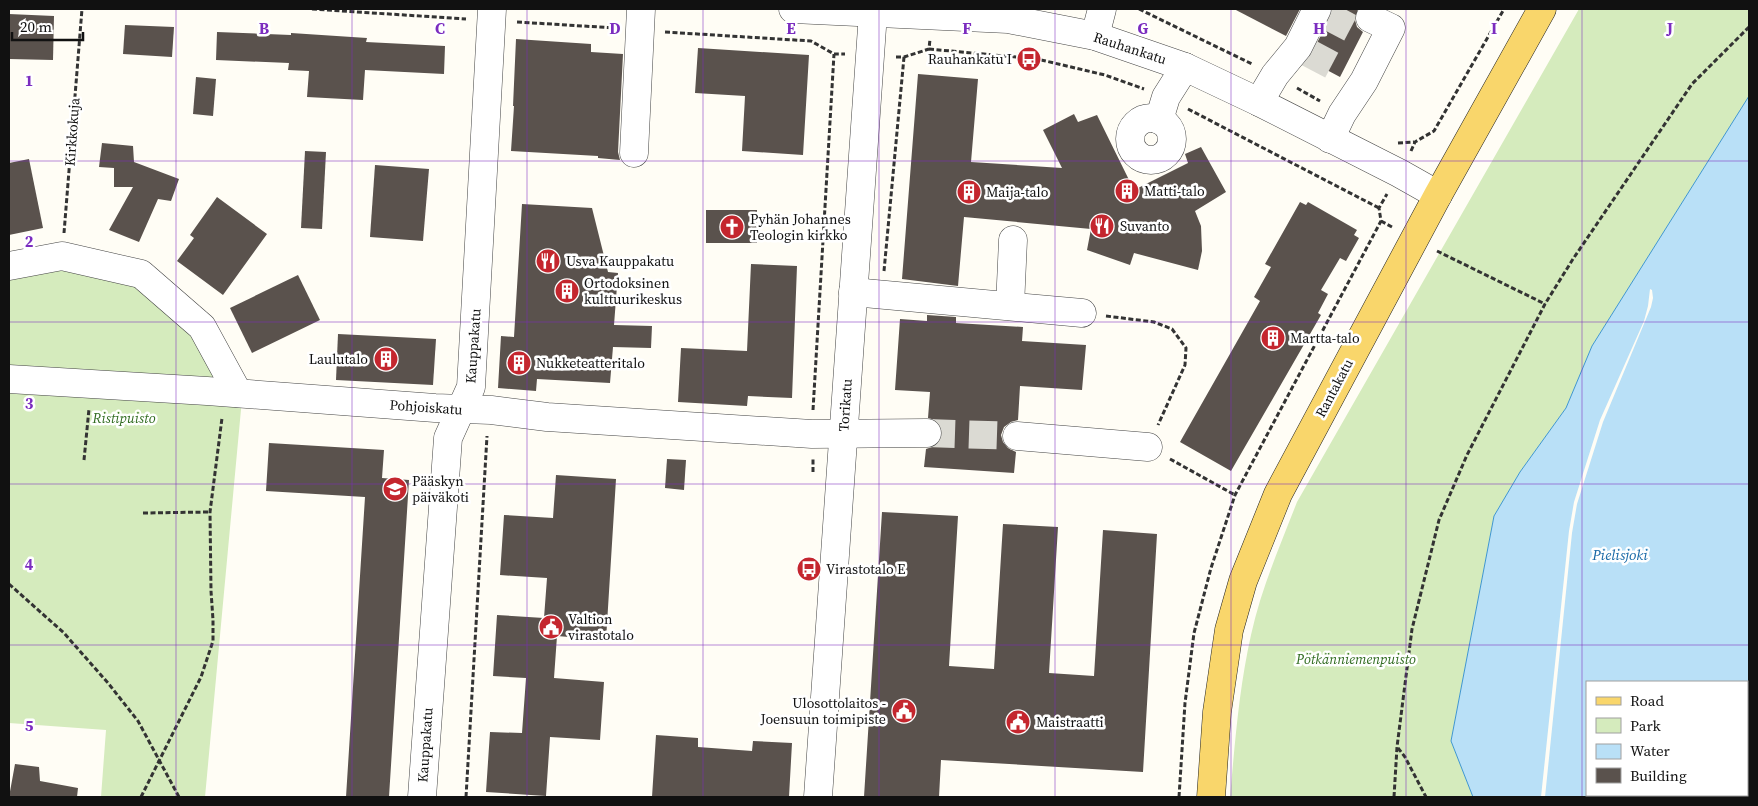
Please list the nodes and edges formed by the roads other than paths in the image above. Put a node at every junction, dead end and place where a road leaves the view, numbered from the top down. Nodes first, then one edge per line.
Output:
1 (641, 9) edge
2 (793, 9) edge
3 (1102, 9) edge
4 (1542, 9) edge
5 (873, 13) junction
6 (492, 15) edge
7 (1312, 29) edge
8 (1094, 36) junction
9 (1364, 52) dead end
10 (1185, 66) junction
11 (1259, 102) junction
12 (1159, 120) dead end
13 (1330, 139) junction
14 (634, 153) dead end
15 (1438, 195) junction
16 (1013, 240) dead end
17 (9, 266) edge
18 (853, 292) junction
19 (1010, 306) junction
20 (1082, 313) road end
21 (9, 379) edge
22 (238, 393) junction
23 (460, 409) junction
24 (843, 433) junction
25 (927, 433) tunnel mouth
26 (1017, 436) tunnel mouth
27 (1148, 447) road end
28 (422, 797) edge
29 (818, 797) edge
30 (1211, 797) edge

1 - 14 street
2 - 5 street, Rauhankatu
3 - 8 street
4 - 15 main road, Rantakatu
5 - 8 street, Rauhankatu
5 - 18 street, Torikatu
6 - 23 street, Kauppakatu
7 - 11 street
8 - 10 street, Rauhankatu
9 - 13 street
10 - 11 street, Rauhankatu
10 - 12 street
11 - 13 street, Rauhankatu
13 - 15 street, Rauhankatu
15 - 30 main road, Rantakatu
16 - 19 street
17 - 22 street
18 - 19 street
18 - 24 street, Torikatu
19 - 20 street
21 - 22 street, Pohjoiskatu
22 - 23 street, Pohjoiskatu
23 - 24 street, Pohjoiskatu
23 - 28 street, Kauppakatu
24 - 25 street, Pohjoiskatu
24 - 29 street, Torikatu
26 - 27 street

